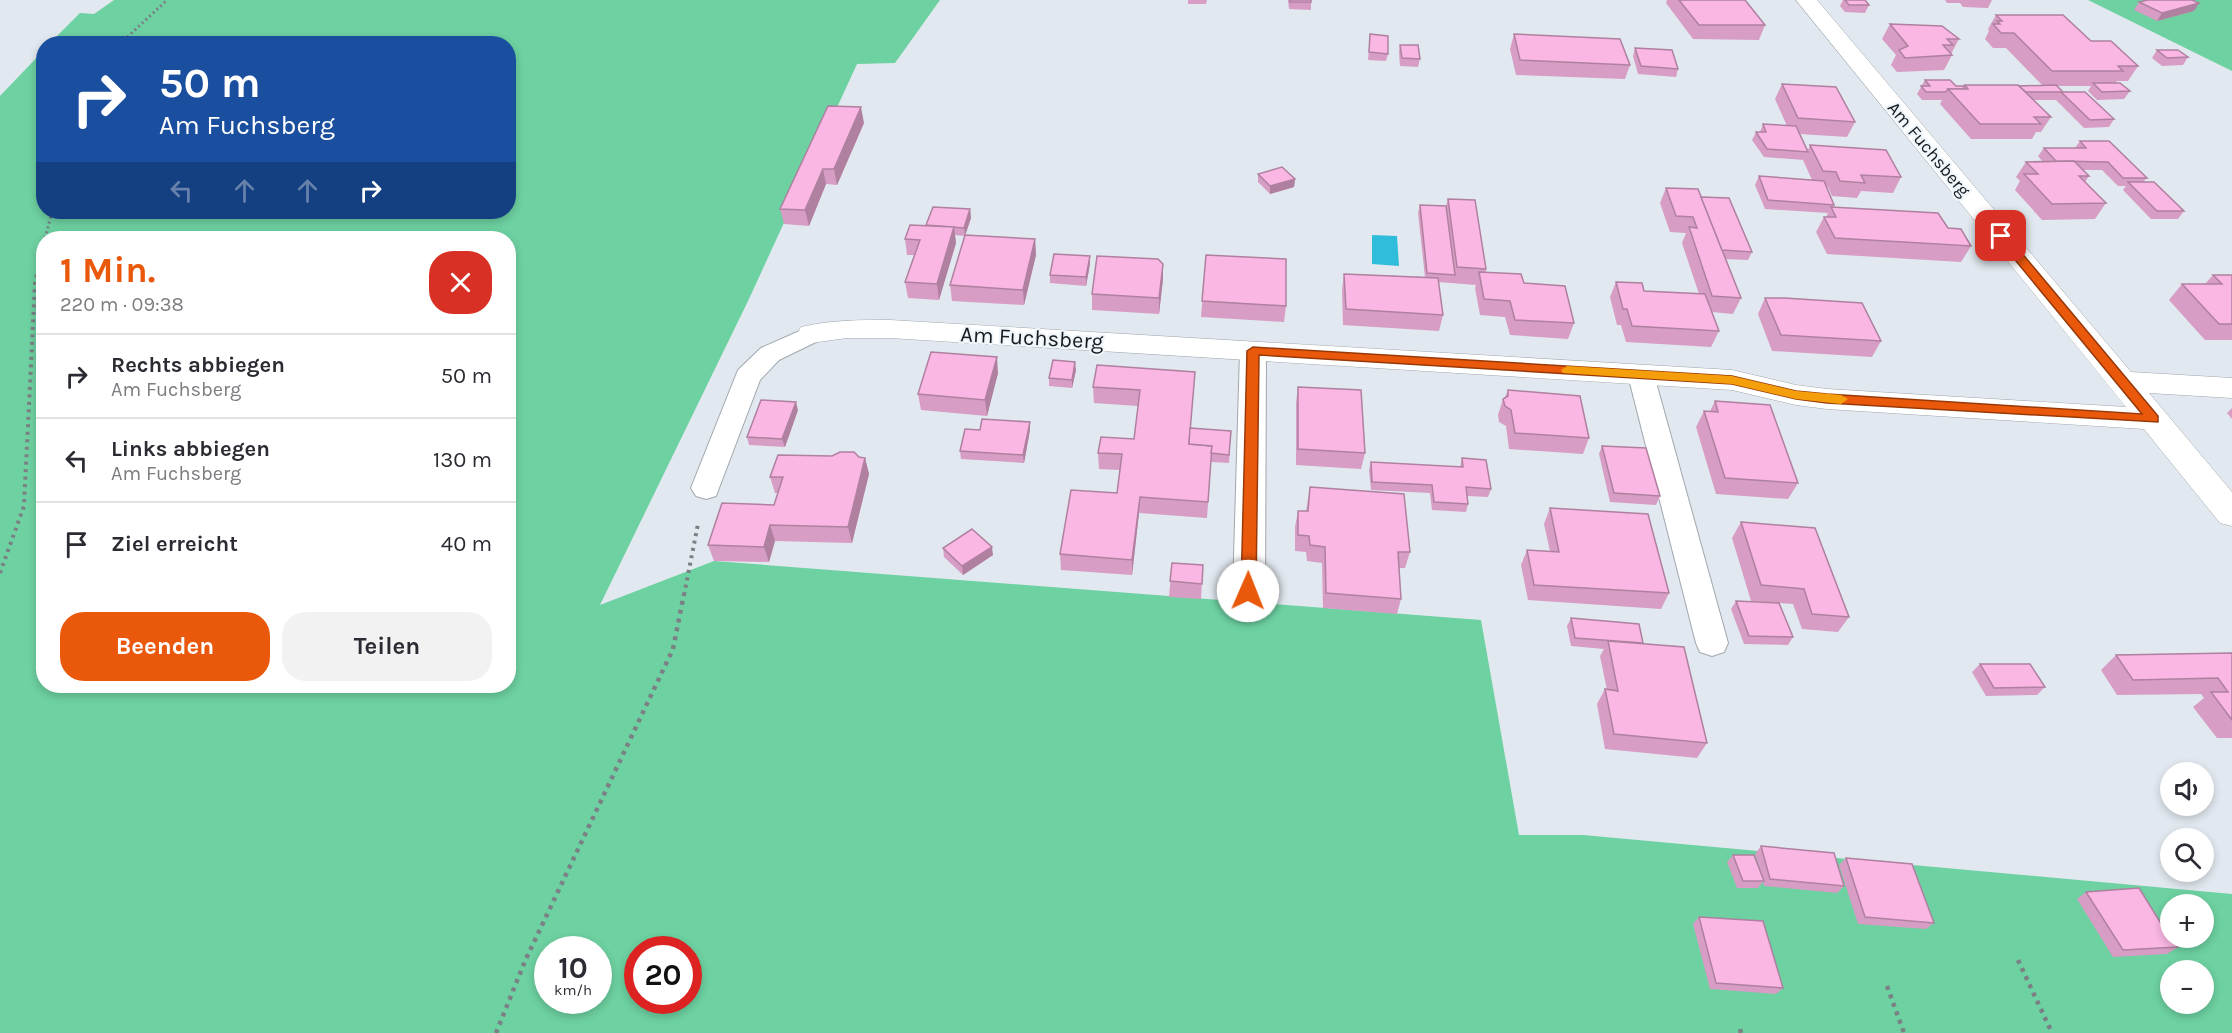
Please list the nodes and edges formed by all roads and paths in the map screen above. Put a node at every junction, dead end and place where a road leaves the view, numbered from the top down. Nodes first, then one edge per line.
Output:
1 (167, 0) edge
2 (1806, 0) edge
3 (129, 36) edge
4 (36, 279) edge
5 (811, 334) joint
6 (1253, 351) junction
7 (1641, 375) junction
8 (2121, 381) junction
9 (2232, 388) edge
10 (2153, 419) junction
11 (706, 488) joint
12 (2232, 514) edge
13 (0, 573) edge
14 (1248, 591) dead end
15 (1712, 642) dead end
16 (2018, 960) dead end
17 (1887, 986) dead end
18 (496, 1033) edge
19 (1904, 1033) edge
20 (2052, 1033) edge

1 - 3 path
2 - 8 street, Am Fuchsberg
4 - 13 path
5 - 6 street, Am Fuchsberg
5 - 11 lane
6 - 7 street, Am Fuchsberg
6 - 14 lane
7 - 10 street, Am Fuchsberg
7 - 15 lane
8 - 9 street
8 - 10 street, Am Fuchsberg
10 - 12 street, Am Fuchsberg
11 - 18 path
16 - 20 path
17 - 19 path

